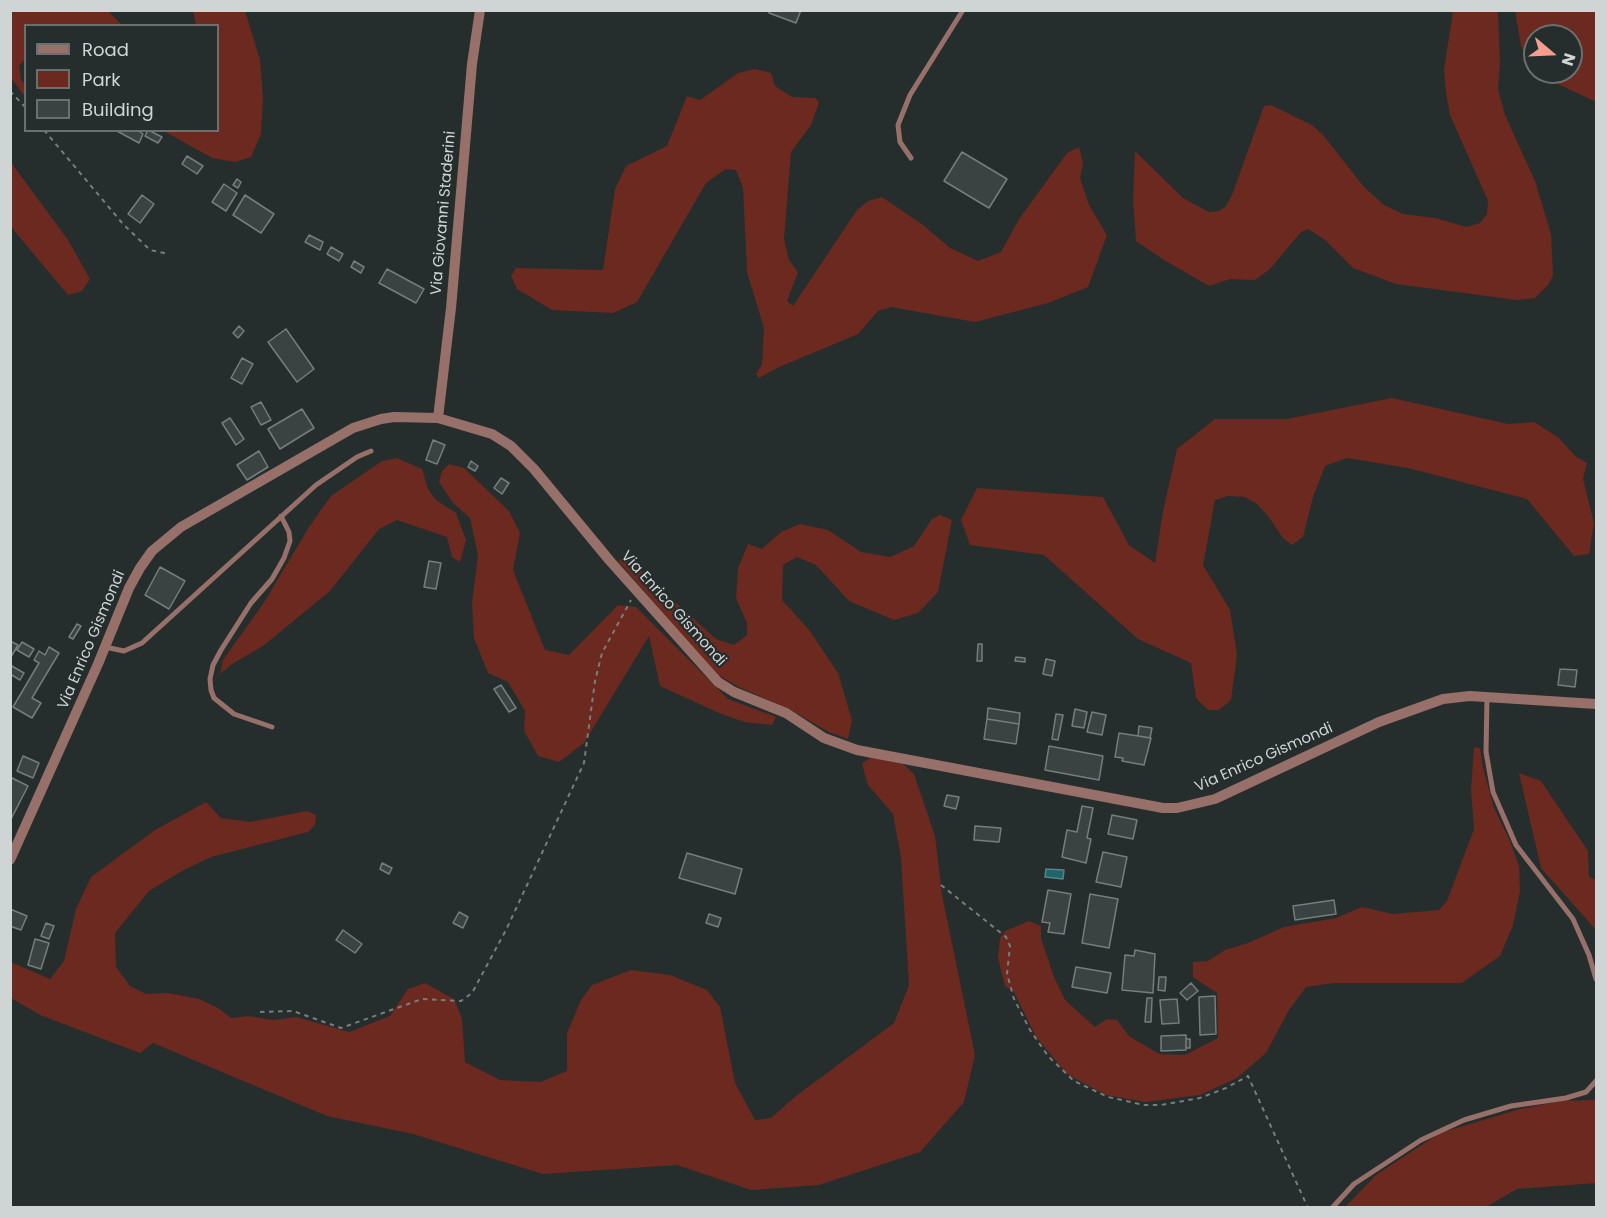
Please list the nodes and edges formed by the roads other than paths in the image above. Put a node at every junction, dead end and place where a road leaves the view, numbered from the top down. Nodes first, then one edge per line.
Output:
1 (480, 10) edge
2 (963, 10) edge
3 (911, 158) dead end
4 (438, 418) junction
5 (371, 451) dead end
6 (281, 516) junction
7 (105, 647) junction
8 (1487, 697) junction
9 (1596, 704) edge
10 (272, 727) dead end
11 (10, 860) edge
12 (1596, 979) edge
13 (1596, 1081) edge
14 (1332, 1208) edge

1 - 4 street, Via Giovanni Staderini
2 - 3 lane
4 - 7 street, Via Enrico Gismondi
4 - 8 street, Via Enrico Gismondi
5 - 6 lane
6 - 7 lane
6 - 10 lane
7 - 11 street, Via Enrico Gismondi
8 - 9 street, Via Enrico Gismondi
8 - 12 lane
13 - 14 lane

